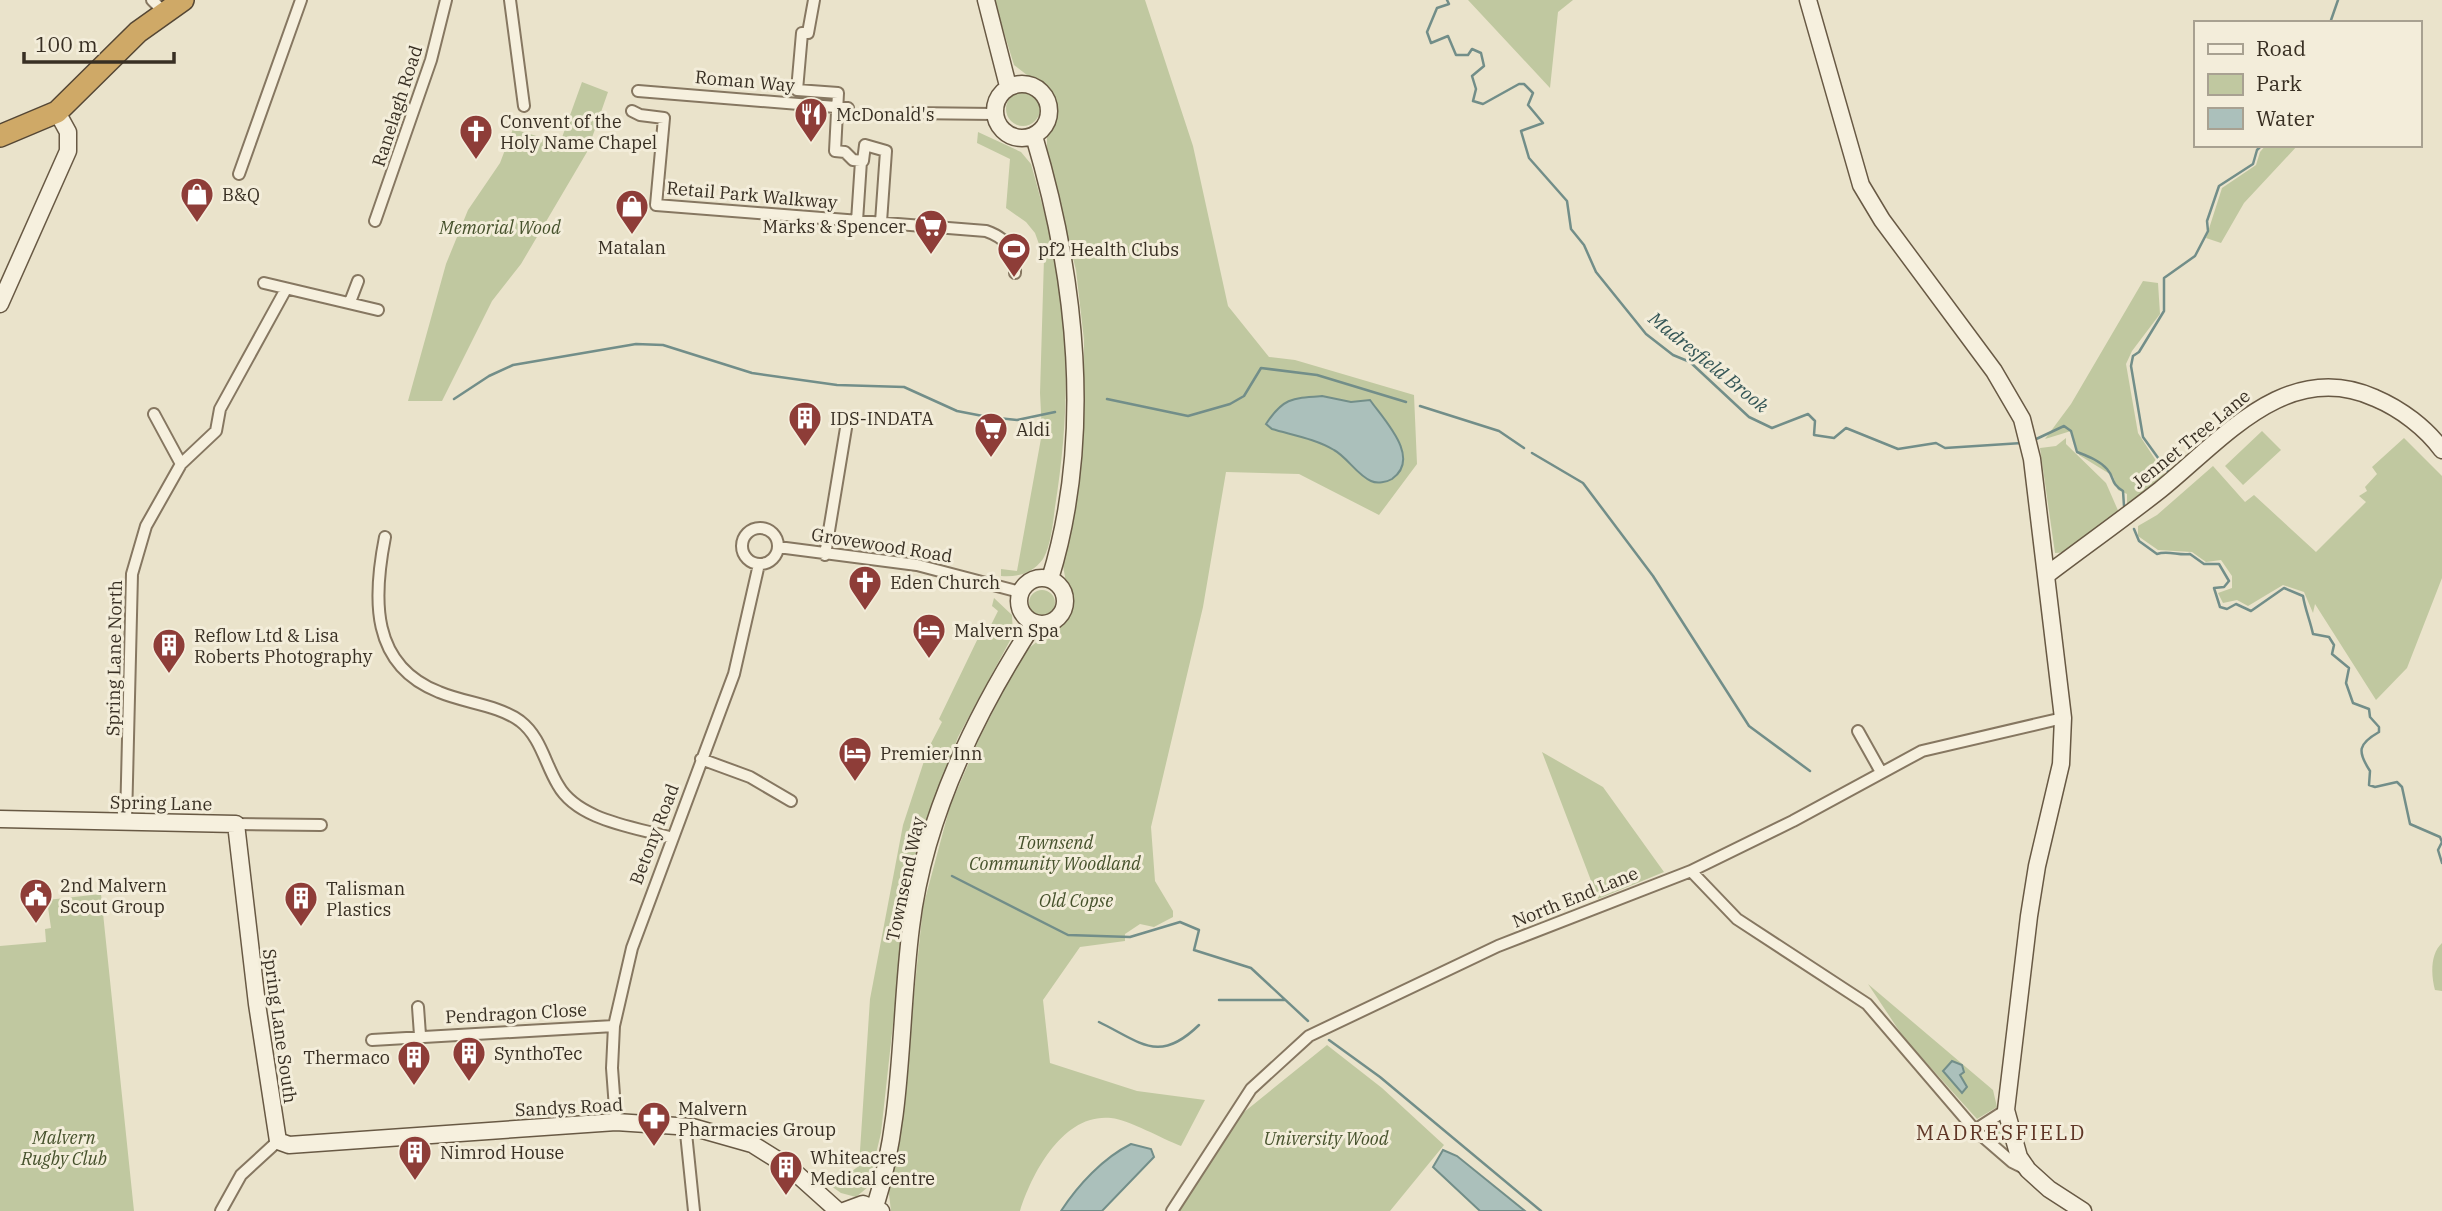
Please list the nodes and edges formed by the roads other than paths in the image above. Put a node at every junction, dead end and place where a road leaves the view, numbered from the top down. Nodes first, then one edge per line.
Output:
1 (183, 0) edge
2 (301, 0) edge
3 (446, 0) edge
4 (510, 0) edge
5 (814, 0) edge
6 (986, 0) edge
7 (1808, 0) edge
8 (158, 6) edge
9 (1008, 86) junction
10 (638, 91) dead end
11 (524, 106) dead end
12 (842, 108) junction
13 (632, 111) dead end
14 (57, 112) junction
15 (909, 113) dead end
16 (994, 114) junction
17 (0, 136) edge
18 (1034, 136) junction
19 (861, 161) junction
20 (239, 174) dead end
21 (857, 220) junction
22 (375, 221) dead end
23 (881, 222) junction
24 (1015, 273) dead end
25 (358, 281) dead end
26 (264, 283) dead end
27 (286, 289) junction
28 (350, 302) junction
29 (0, 304) edge
30 (378, 310) dead end
31 (154, 414) dead end
32 (846, 428) dead end
33 (2442, 450) edge
34 (181, 464) junction
35 (385, 537) dead end
36 (778, 547) junction
37 (825, 555) junction
38 (759, 564) junction
39 (2048, 574) junction
40 (1051, 579) junction
41 (1020, 592) junction
42 (1034, 622) junction
43 (2063, 718) junction
44 (1858, 731) dead end
45 (701, 759) junction
46 (1881, 772) junction
47 (791, 801) dead end
48 (0, 819) edge
49 (126, 821) junction
50 (236, 824) junction
51 (321, 825) dead end
52 (671, 838) junction
53 (1690, 871) junction
54 (418, 1007) dead end
55 (614, 1026) junction
56 (420, 1035) junction
57 (372, 1040) dead end
58 (2006, 1110) junction
59 (616, 1122) junction
60 (692, 1127) junction
61 (1975, 1130) junction
62 (278, 1141) junction
63 (2028, 1170) junction
64 (878, 1209) edge
65 (220, 1211) edge
66 (694, 1211) edge
67 (838, 1211) edge
68 (844, 1211) edge
69 (1171, 1211) edge
70 (2083, 1211) edge

1 - 8 highway
2 - 20 street
3 - 22 street, Ranelagh Road
4 - 11 street
5 - 12 street
6 - 9 street
7 - 39 street
8 - 14 highway
9 - 16 street
9 - 18 street
10 - 12 street, Roman Way
12 - 19 street
13 - 21 street, Retail Park Walkway
14 - 17 highway
14 - 29 street
15 - 16 street
16 - 18 street
18 - 40 street
19 - 21 street
19 - 23 street
21 - 23 street, Retail Park Walkway
23 - 24 street, Retail Park Walkway
25 - 28 street
26 - 27 street
27 - 28 street
27 - 34 street, Spring Lane North
28 - 30 street
31 - 34 street
32 - 37 street
33 - 39 street, Jennet Tree Lane
34 - 49 street, Spring Lane North
35 - 52 street
36 - 37 street, Grovewood Road
36 - 38 street
36 - 38 street
37 - 41 street, Grovewood Road
38 - 45 street, Betony Road
39 - 43 street
40 - 41 street
40 - 42 street
41 - 42 street
42 - 64 street, Townsend Way
43 - 46 street, North End Lane
43 - 58 street
44 - 46 street
45 - 47 street
45 - 52 street, Betony Road
46 - 53 street, North End Lane
48 - 49 street, Spring Lane
49 - 50 street, Spring Lane
50 - 51 street, Spring Lane
50 - 62 street, Spring Lane South
52 - 55 street, Betony Road
53 - 61 street
53 - 69 street, North End Lane
54 - 56 street
55 - 56 street, Pendragon Close
55 - 59 street, Betony Road
56 - 57 street, Pendragon Close
58 - 61 street
58 - 63 street
59 - 60 street, Sandys Road
59 - 62 street, Sandys Road
60 - 66 street
60 - 67 street, Sandys Road
61 - 63 street
62 - 65 street
63 - 70 street
64 - 68 street, Townsend Way

